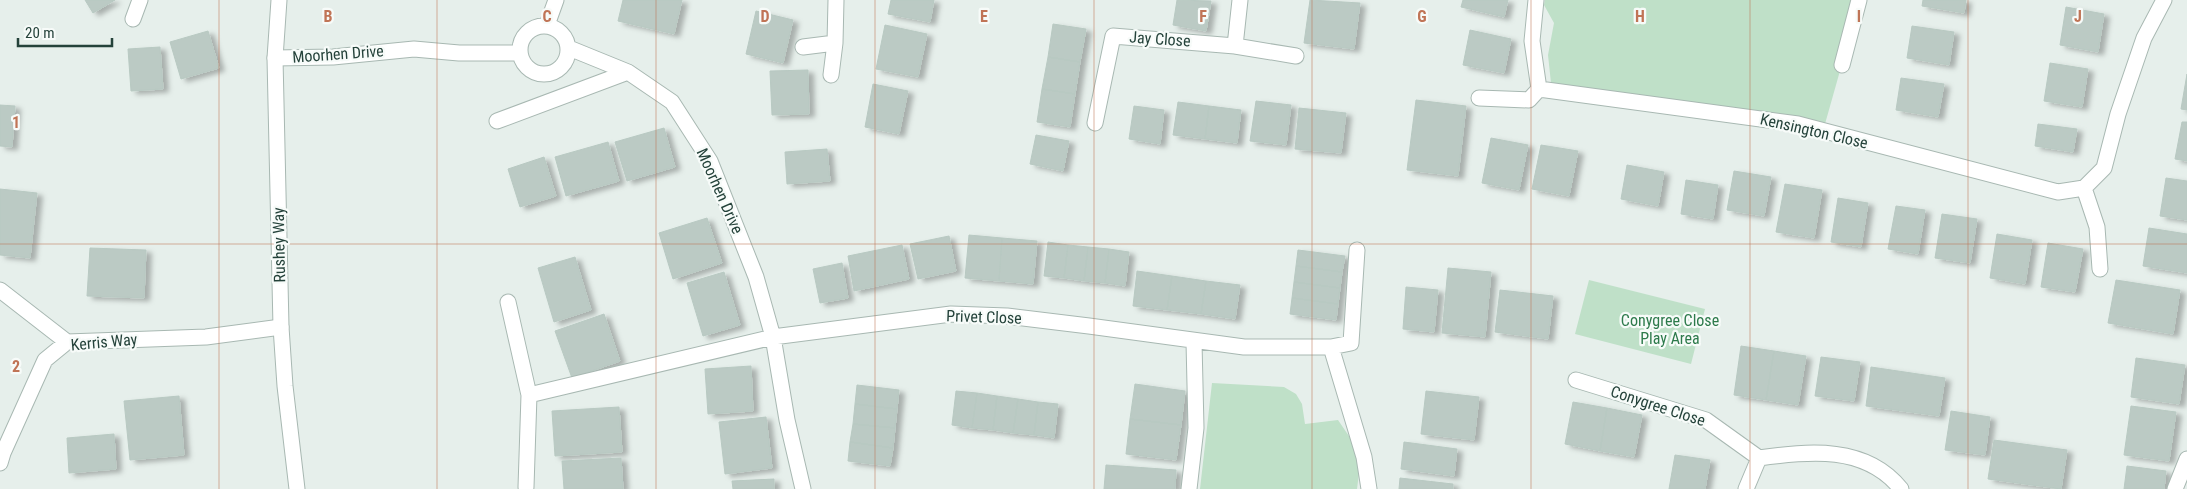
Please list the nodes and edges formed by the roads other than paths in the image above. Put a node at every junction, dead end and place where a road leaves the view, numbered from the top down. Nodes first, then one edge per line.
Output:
1 (140, 0) edge
2 (279, 0) edge
3 (556, 0) edge
4 (836, 0) edge
5 (1240, 0) edge
6 (1536, 0) edge
7 (1859, 0) edge
8 (2164, 0) edge
9 (133, 19) dead end
10 (547, 25) junction
11 (835, 43) junction
12 (1235, 46) junction
13 (803, 47) dead end
14 (569, 48) junction
15 (520, 54) junction
16 (1296, 56) dead end
17 (276, 58) junction
18 (1842, 65) dead end
19 (628, 72) junction
20 (831, 75) dead end
21 (1539, 89) junction
22 (1479, 98) dead end
23 (497, 121) dead end
24 (1095, 123) dead end
25 (2084, 188) junction
26 (1357, 250) dead end
27 (2100, 269) dead end
28 (0, 290) edge
29 (508, 302) dead end
30 (281, 327) junction
31 (773, 337) junction
32 (67, 342) junction
33 (1194, 342) junction
34 (1331, 347) junction
35 (1576, 380) dead end
36 (529, 395) junction
37 (1760, 458) junction
38 (2187, 458) edge
39 (0, 463) edge
40 (526, 487) dead end
41 (297, 489) edge
42 (803, 489) edge
43 (1189, 489) edge
44 (1369, 489) edge
45 (1746, 489) edge
46 (1901, 489) edge
47 (2175, 489) edge

1 - 9 street
2 - 17 street, Rushey Way
3 - 10 street
4 - 11 street
5 - 12 street
6 - 21 street
7 - 18 street
8 - 25 street
10 - 14 street
10 - 15 street
11 - 13 street
11 - 20 street
12 - 16 street, Jay Close
12 - 24 street, Jay Close
14 - 15 street
14 - 19 street, Moorhen Drive
15 - 17 street, Moorhen Drive
17 - 30 street, Rushey Way
19 - 23 street
19 - 31 street, Moorhen Drive
21 - 22 street
21 - 25 street, Kensington Close
25 - 27 street
26 - 34 street, Privet Close
28 - 32 street
29 - 36 street
30 - 32 street, Kerris Way
30 - 41 street, Rushey Way
31 - 33 street, Privet Close
31 - 36 street
31 - 42 street, Moorhen Drive
32 - 39 street, Kerris Way
33 - 34 street, Privet Close
33 - 43 street
34 - 44 street
35 - 37 street, Conygree Close
36 - 40 street
37 - 45 street
37 - 46 street
38 - 47 street

